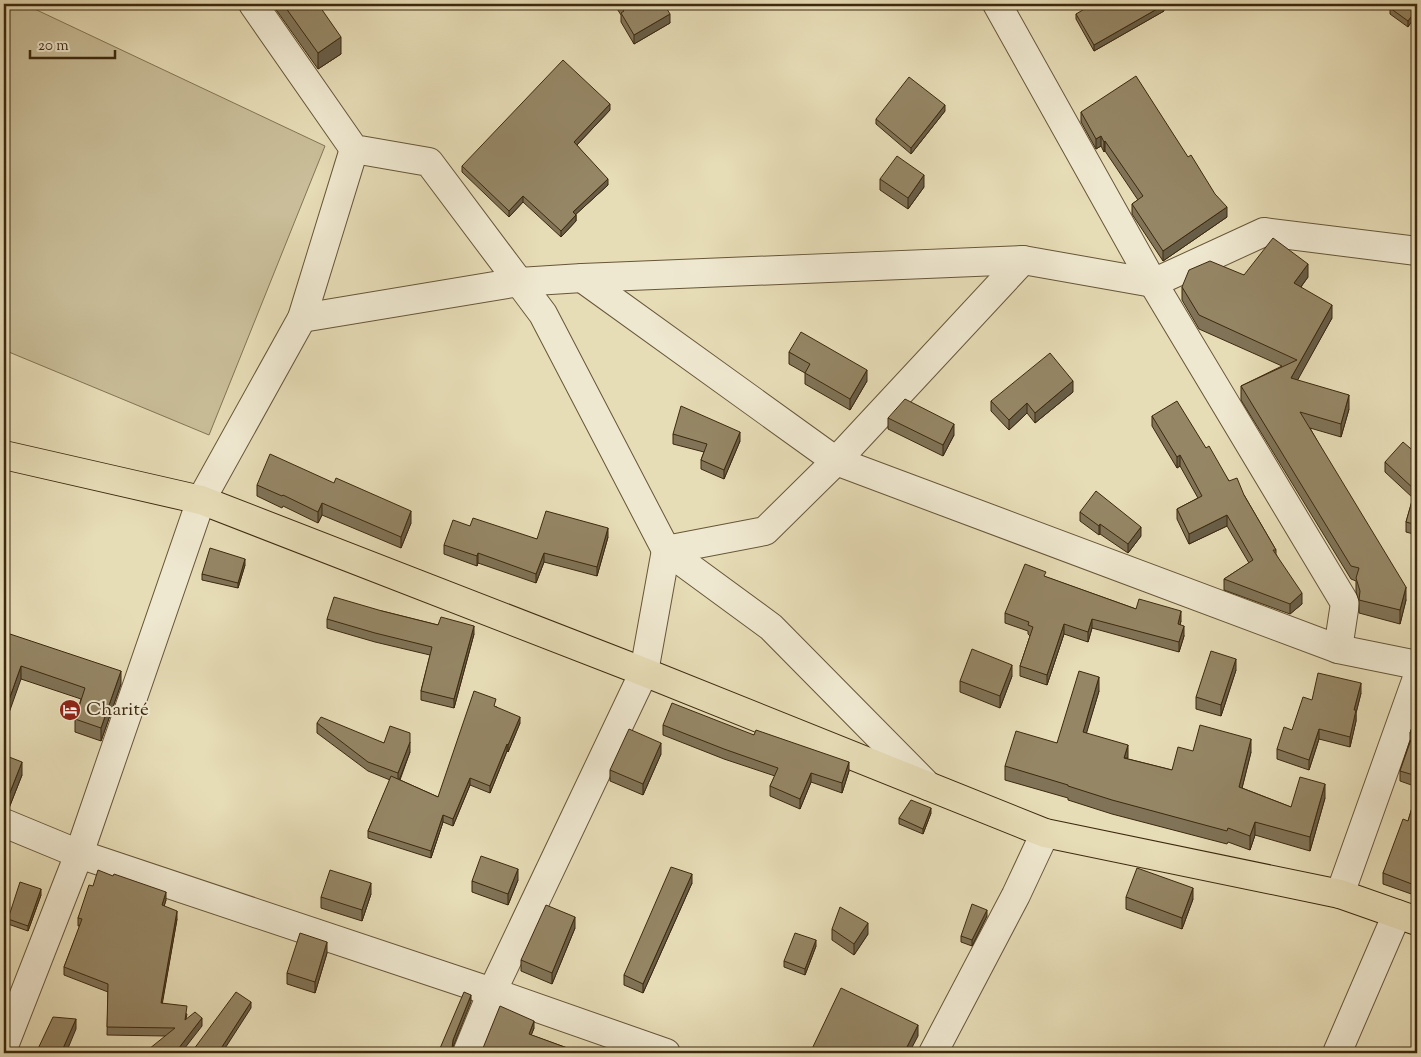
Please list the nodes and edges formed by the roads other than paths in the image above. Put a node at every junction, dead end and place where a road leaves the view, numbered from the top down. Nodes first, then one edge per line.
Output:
1 (253, 4) edge
2 (997, 4) edge
3 (354, 149) junction
4 (1417, 251) edge
5 (1023, 260) junction
6 (582, 278) junction
7 (519, 282) junction
8 (1153, 283) junction
9 (302, 318) junction
10 (4, 455) edge
11 (836, 461) junction
12 (201, 500) junction
13 (666, 550) junction
14 (1338, 649) junction
15 (1417, 665) edge
16 (644, 672) junction
17 (1417, 678) edge
18 (928, 786) junction
19 (4, 823) edge
20 (1045, 833) junction
21 (79, 854) junction
22 (1340, 894) junction
23 (1407, 917) edge
24 (492, 992) junction
25 (4, 1046) edge
26 (467, 1053) edge
27 (666, 1053) edge
28 (933, 1053) edge
29 (1337, 1053) edge

1 - 3 street
2 - 8 street
3 - 7 street
3 - 9 street
4 - 8 street
5 - 6 street
5 - 8 street
5 - 11 street
6 - 7 street
6 - 11 street
7 - 9 street
7 - 13 street
8 - 14 street
9 - 12 street
10 - 12 main road
11 - 13 street
11 - 14 street
12 - 16 main road
12 - 21 street
13 - 16 street
13 - 18 street
14 - 15 street
16 - 18 main road
16 - 24 street
17 - 22 street
18 - 20 main road
19 - 21 street
20 - 22 main road
20 - 28 street
21 - 24 street
21 - 25 street
22 - 23 main road
23 - 29 street
24 - 26 street
24 - 27 street

